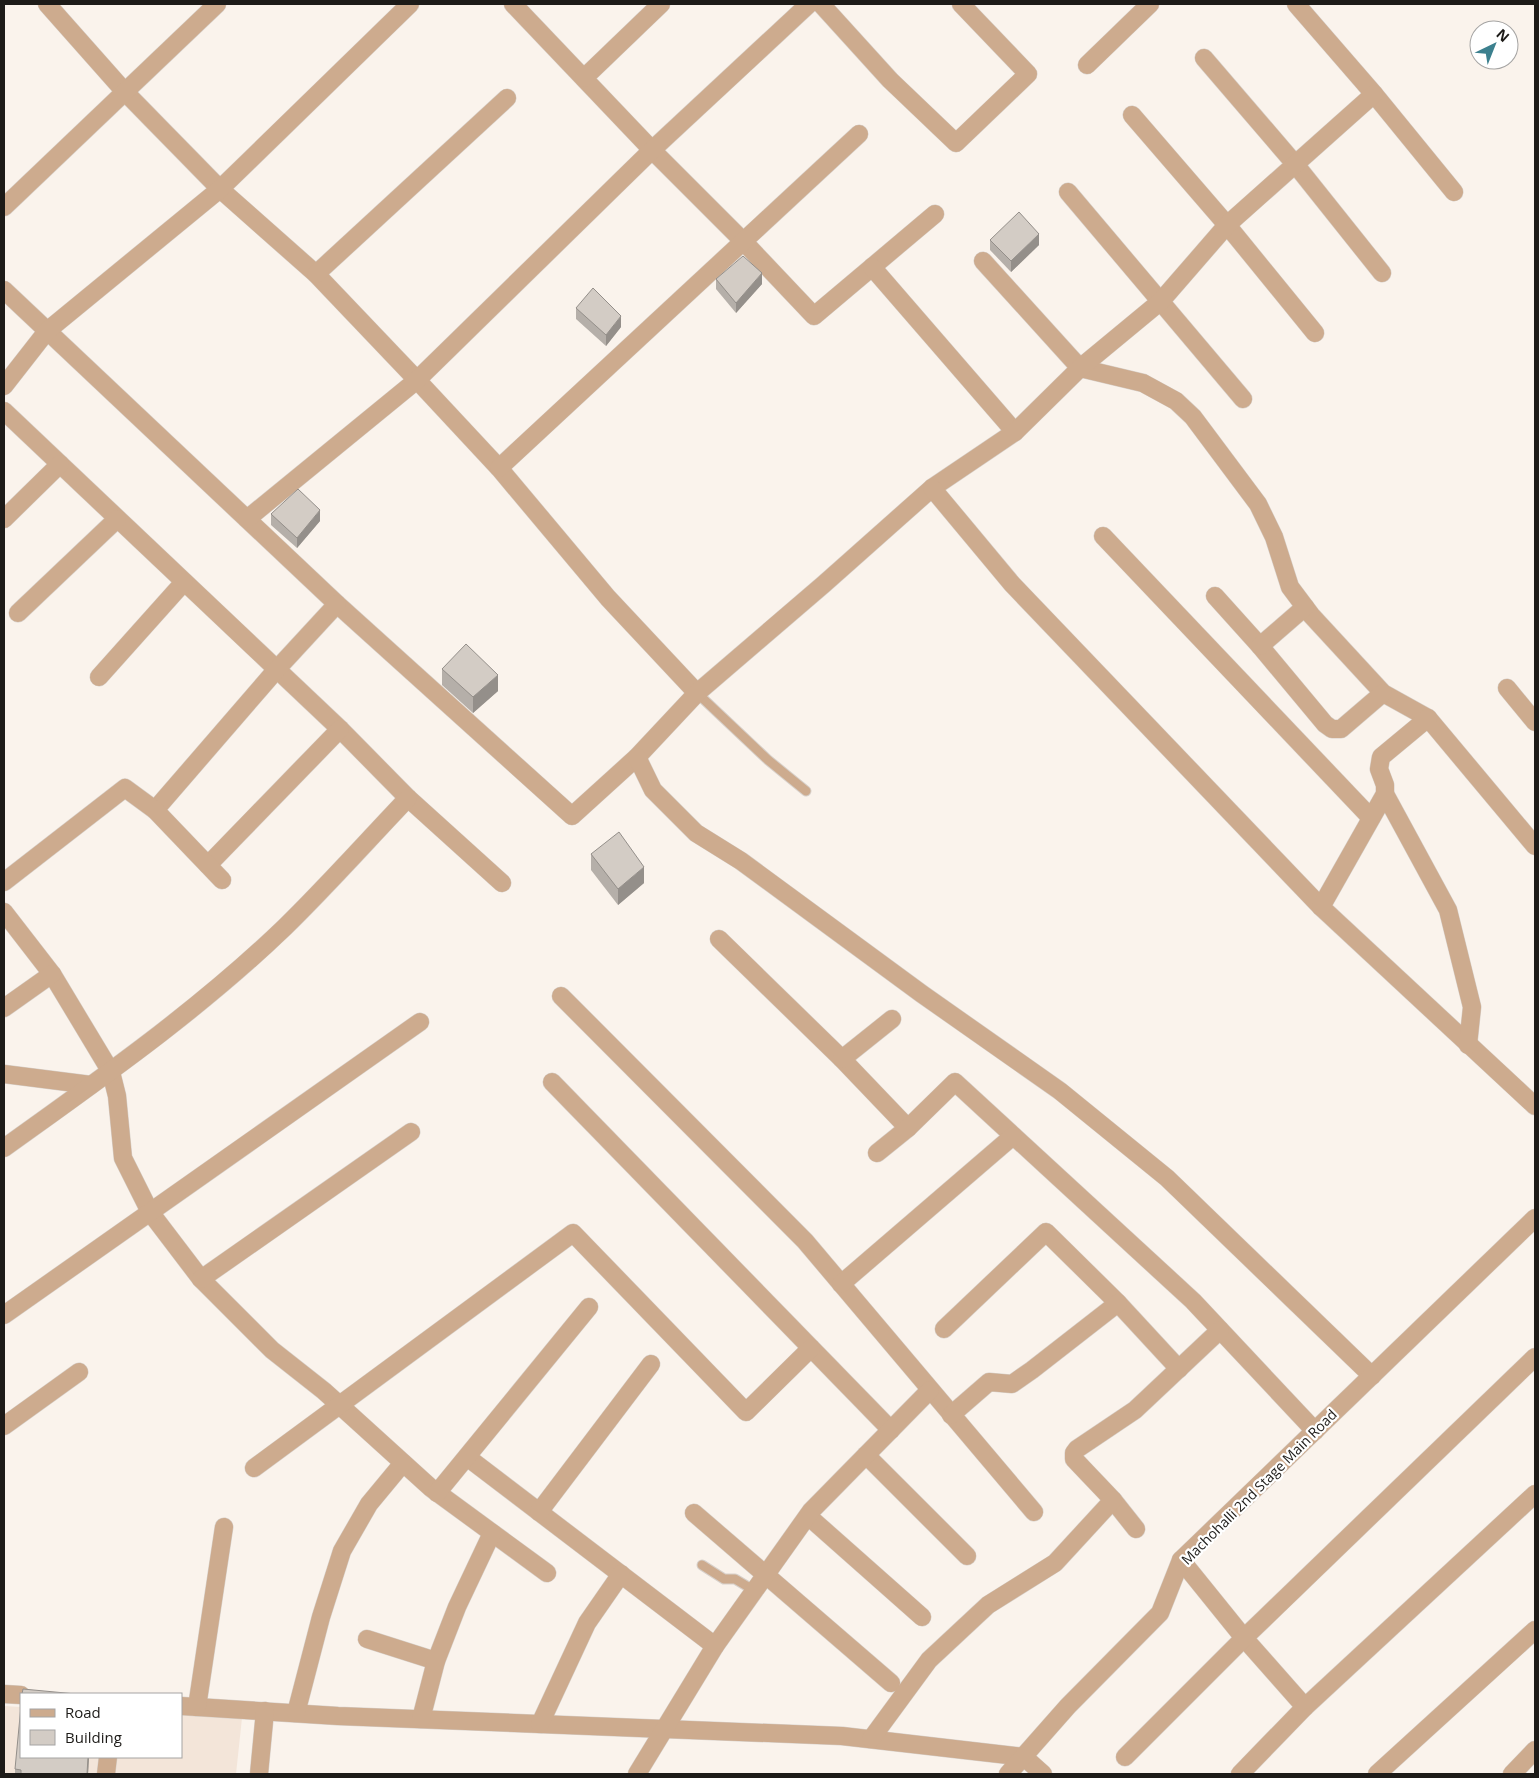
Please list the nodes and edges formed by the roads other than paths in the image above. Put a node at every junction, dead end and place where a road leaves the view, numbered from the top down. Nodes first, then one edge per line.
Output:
1 (47, 4) edge
2 (217, 4) edge
3 (410, 4) edge
4 (662, 4) edge
5 (809, 4) edge
6 (821, 4) edge
7 (961, 4) edge
8 (1150, 4) edge
9 (1296, 4) edge
10 (521, 6) edge
11 (1204, 58) dead end
12 (1088, 65) dead end
13 (584, 78) junction
14 (126, 92) junction
15 (1374, 94) junction
16 (508, 98) dead end
17 (1132, 115) dead end
18 (859, 134) dead end
19 (652, 150) junction
20 (1295, 164) junction
21 (220, 190) junction
22 (1068, 192) dead end
23 (1454, 192) dead end
24 (4, 207) edge
25 (935, 214) dead end
26 (1227, 225) junction
27 (743, 242) junction
28 (984, 261) dead end
29 (872, 267) junction
30 (1382, 273) dead end
31 (316, 274) junction
32 (4, 290) edge
33 (1161, 301) junction
34 (47, 331) junction
35 (1315, 333) dead end
36 (1080, 368) junction
37 (417, 380) junction
38 (4, 386) edge
39 (1243, 400) dead end
40 (4, 411) edge
41 (1015, 432) junction
42 (60, 464) junction
43 (499, 468) junction
44 (932, 488) junction
45 (4, 519) edge
46 (118, 519) junction
47 (247, 519) junction
48 (1103, 536) dead end
49 (184, 582) junction
50 (1215, 596) dead end
51 (337, 604) junction
52 (1305, 607) junction
53 (18, 613) dead end
54 (1260, 646) junction
55 (276, 669) junction
56 (99, 677) dead end
57 (1507, 688) dead end
58 (697, 692) junction
59 (1383, 693) junction
60 (1428, 718) junction
61 (1535, 722) edge
62 (340, 729) junction
63 (637, 757) junction
64 (806, 791) dead end
65 (1385, 794) junction
66 (408, 798) junction
67 (155, 810) junction
68 (1372, 818) junction
69 (1535, 846) edge
70 (208, 865) junction
71 (222, 880) dead end
72 (4, 882) edge
73 (502, 882) dead end
74 (1320, 906) junction
75 (4, 912) edge
76 (718, 939) dead end
77 (52, 974) junction
78 (561, 996) dead end
79 (4, 1008) edge
80 (892, 1019) dead end
81 (420, 1022) dead end
82 (1468, 1045) junction
83 (842, 1060) junction
84 (111, 1072) junction
85 (4, 1074) edge
86 (552, 1082) dead end
87 (91, 1085) junction
88 (1535, 1106) edge
89 (908, 1128) junction
90 (411, 1132) dead end
91 (1013, 1136) junction
92 (4, 1148) edge
93 (877, 1152) dead end
94 (150, 1212) junction
95 (1535, 1218) edge
96 (201, 1280) junction
97 (841, 1284) junction
98 (1118, 1303) junction
99 (589, 1307) dead end
100 (4, 1315) edge
101 (944, 1329) dead end
102 (1220, 1330) junction
103 (811, 1348) junction
104 (1535, 1357) edge
105 (651, 1364) dead end
106 (1179, 1369) junction
107 (79, 1372) dead end
108 (1372, 1376) junction
109 (930, 1390) junction
110 (340, 1405) junction
111 (951, 1415) junction
112 (4, 1426) edge
113 (891, 1430) junction
114 (1315, 1431) junction
115 (866, 1455) junction
116 (467, 1457) junction
117 (403, 1463) junction
118 (254, 1468) dead end
119 (437, 1494) junction
120 (1535, 1494) edge
121 (1113, 1500) junction
122 (539, 1512) junction
123 (1034, 1512) dead end
124 (694, 1513) dead end
125 (808, 1516) junction
126 (224, 1527) dead end
127 (1136, 1529) dead end
128 (492, 1533) junction
129 (967, 1556) dead end
130 (1181, 1560) junction
131 (702, 1565) dead end
132 (547, 1573) dead end
133 (620, 1574) junction
134 (766, 1574) junction
135 (754, 1591) junction
136 (922, 1617) dead end
137 (1535, 1630) edge
138 (1244, 1638) junction
139 (367, 1639) dead end
140 (715, 1646) junction
141 (436, 1661) junction
142 (891, 1683) dead end
143 (4, 1694) edge
144 (20, 1695) edge
145 (189, 1706) edge
146 (1304, 1707) junction
147 (265, 1711) junction
148 (296, 1713) junction
149 (421, 1719) junction
150 (540, 1724) junction
151 (665, 1729) junction
152 (871, 1739) junction
153 (1535, 1750) edge
154 (1024, 1757) junction
155 (1125, 1757) dead end
156 (108, 1758) edge
157 (106, 1774) edge
158 (259, 1774) edge
159 (637, 1774) edge
160 (1008, 1774) edge
161 (1043, 1774) edge
162 (1240, 1774) edge
163 (1377, 1774) edge
164 (1512, 1774) edge

1 - 14 street
2 - 14 street
3 - 21 street
4 - 13 street
5 - 19 street
6 - 7 street
8 - 12 street
9 - 15 street
10 - 13 street
11 - 20 street
13 - 19 street
14 - 21 street
14 - 24 street
15 - 20 street
15 - 23 street
16 - 31 street
17 - 26 street
18 - 27 street
19 - 27 street
19 - 37 street
20 - 26 street
20 - 30 street
21 - 31 street
21 - 34 street
22 - 33 street
25 - 29 street
26 - 33 street
26 - 35 street
27 - 29 street
27 - 43 street
28 - 36 street
29 - 41 street
31 - 37 street
32 - 34 street
33 - 36 street
33 - 39 street
34 - 38 street
34 - 47 street
36 - 41 street
36 - 52 street
37 - 43 street
37 - 47 street
40 - 42 street
41 - 44 street
42 - 45 street
42 - 46 street
43 - 58 street
44 - 58 street
44 - 74 street
46 - 49 street
46 - 53 street
47 - 51 street
48 - 68 street
49 - 55 street
49 - 56 street
50 - 54 street
51 - 55 street
51 - 63 street
52 - 54 street
52 - 59 street
54 - 59 street
55 - 62 street
55 - 67 street
57 - 61 street
58 - 63 street
58 - 64 lane
59 - 60 street
60 - 65 street
60 - 69 street
62 - 66 street
62 - 70 street
63 - 108 street
65 - 68 street
65 - 82 street
66 - 73 street
66 - 84 street
67 - 70 street
67 - 72 street
68 - 74 street
70 - 71 street
74 - 82 street
75 - 77 street
76 - 83 street
77 - 79 street
77 - 84 street
78 - 97 street
80 - 83 street
81 - 94 street
82 - 88 street
83 - 89 street
84 - 87 street
84 - 94 street
85 - 87 street
86 - 103 street
87 - 92 street
89 - 91 street
89 - 93 street
90 - 96 street
91 - 97 street
91 - 102 street
94 - 96 street
94 - 100 street
95 - 108 street, Machohalli 2nd Stage Main Road
96 - 110 street
97 - 109 street
98 - 101 street
98 - 106 street
98 - 111 street
99 - 116 street
102 - 106 street
102 - 114 street
103 - 110 street
103 - 113 street
104 - 138 street
105 - 122 street
106 - 121 street
107 - 112 street
108 - 114 street, Machohalli 2nd Stage Main Road
109 - 111 street
109 - 113 street
110 - 117 street
110 - 118 street
111 - 123 street
113 - 115 street
114 - 130 street, Machohalli 2nd Stage Main Road
115 - 125 street
115 - 129 street
116 - 119 street
116 - 122 street
117 - 119 street
117 - 148 street
119 - 128 street
120 - 146 street
121 - 127 street
121 - 152 street
122 - 133 street
124 - 134 street
125 - 134 street
125 - 136 street
126 - 145 street
128 - 132 street
128 - 141 street
130 - 138 street
130 - 154 street, Machohalli 2nd Stage Main Road
131 - 135 lane
133 - 140 street
133 - 150 street
134 - 135 street
134 - 142 street
135 - 140 street
137 - 163 street
138 - 146 street
138 - 155 street
139 - 141 street
140 - 151 street
141 - 149 street
143 - 144 street
145 - 147 street
146 - 162 street
147 - 148 street
147 - 158 street
148 - 149 street
149 - 150 street
150 - 151 street
151 - 152 street
151 - 159 street
152 - 154 street
153 - 164 street
154 - 160 street, Machohalli 2nd Stage Main Road
154 - 161 street
156 - 157 street

